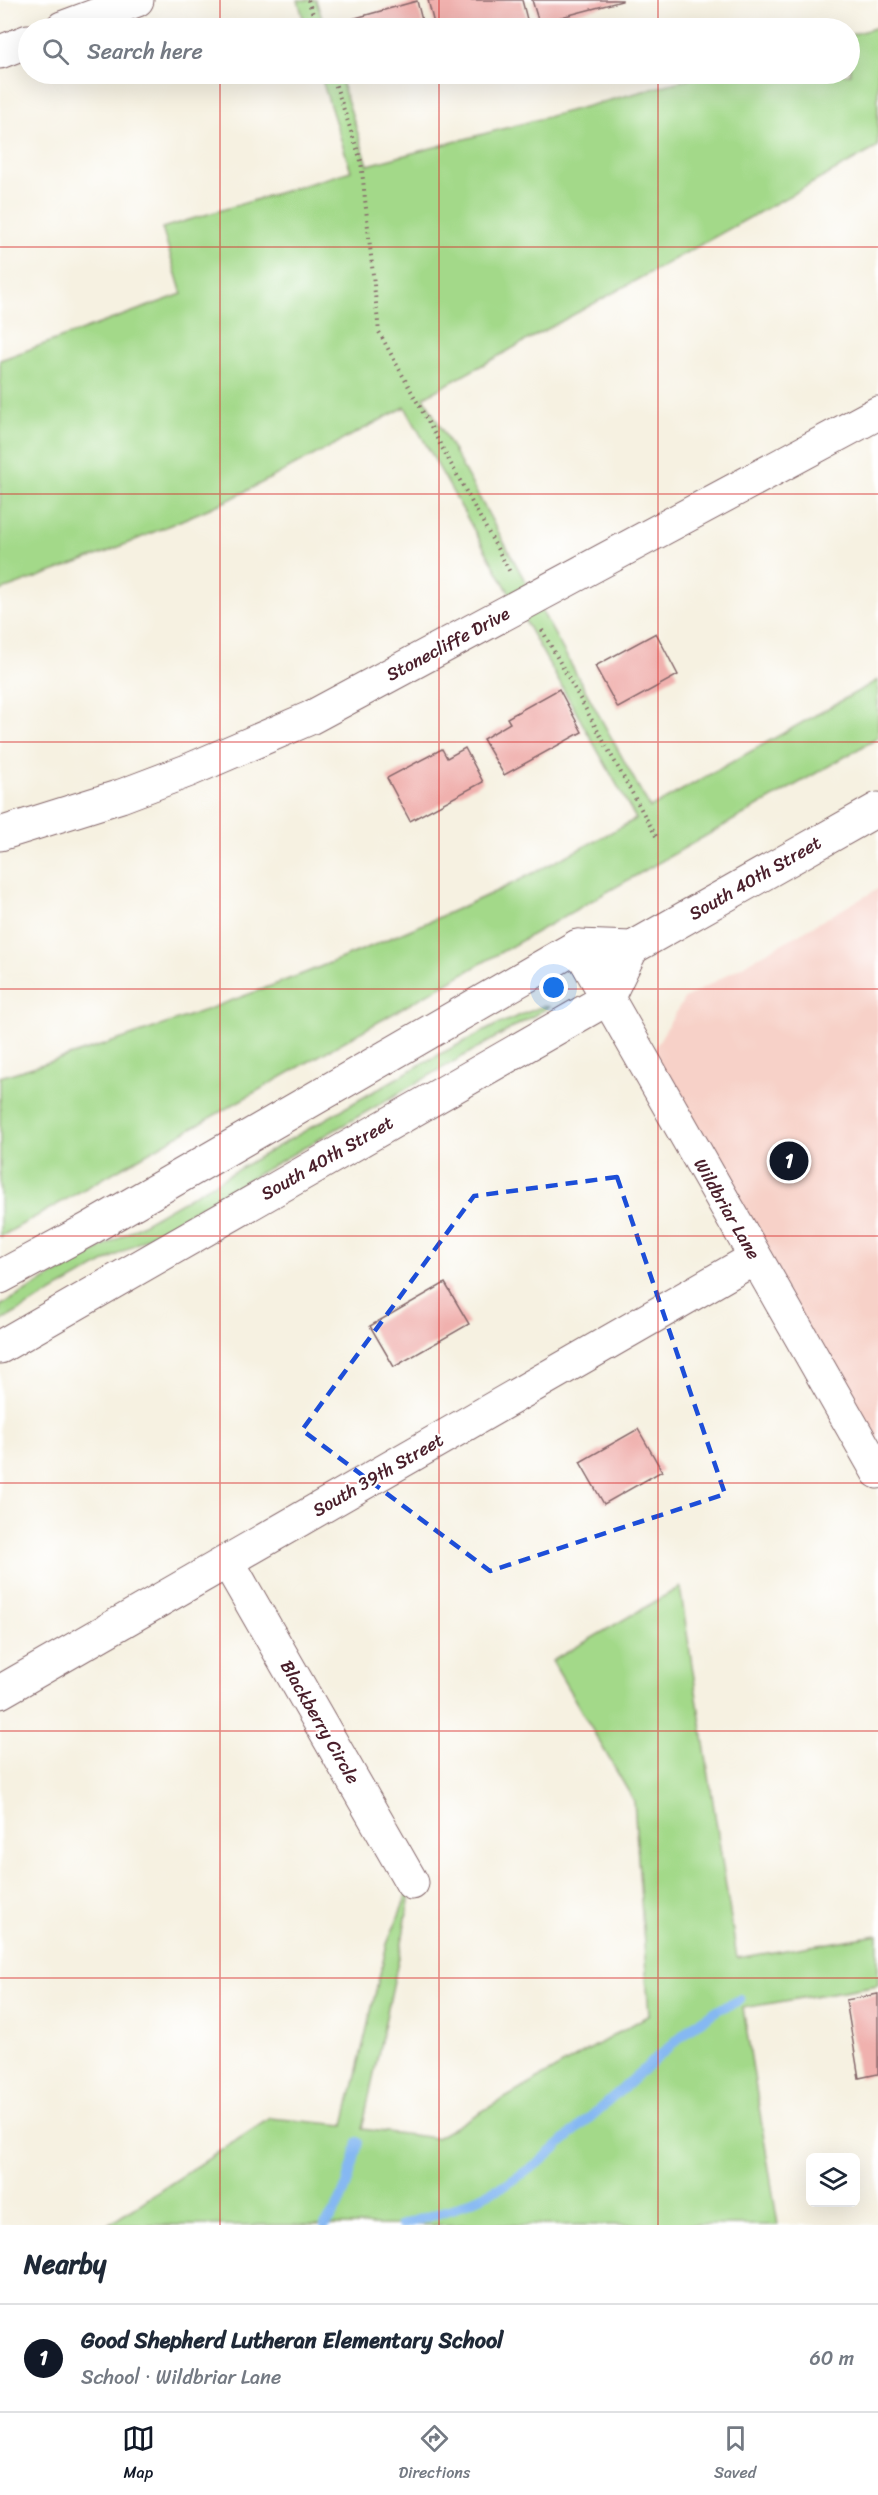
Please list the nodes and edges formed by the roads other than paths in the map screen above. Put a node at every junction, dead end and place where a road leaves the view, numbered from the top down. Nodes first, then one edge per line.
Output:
1 (137, 0) edge
2 (89, 18) edge
3 (18, 45) edge
4 (0, 52) edge
5 (878, 413) edge
6 (878, 808) edge
7 (0, 834) edge
8 (578, 946) junction
9 (632, 948) junction
10 (607, 999) junction
11 (755, 1258) junction
12 (0, 1277) edge
13 (0, 1347) edge
14 (878, 1472) edge
15 (228, 1562) junction
16 (0, 1692) edge
17 (412, 1883) dead end

1 - 2 street
3 - 4 street
5 - 7 street, Stonecliffe Drive
6 - 9 street, South 40th Street
8 - 9 street
8 - 10 street, Wildbriar Lane
8 - 12 street
9 - 10 street
10 - 11 street, Wildbriar Lane
10 - 13 street, South 40th Street
11 - 14 street, Wildbriar Lane
11 - 15 street, South 39th Street
15 - 16 street, South 39th Street
15 - 17 street, Blackberry Circle

